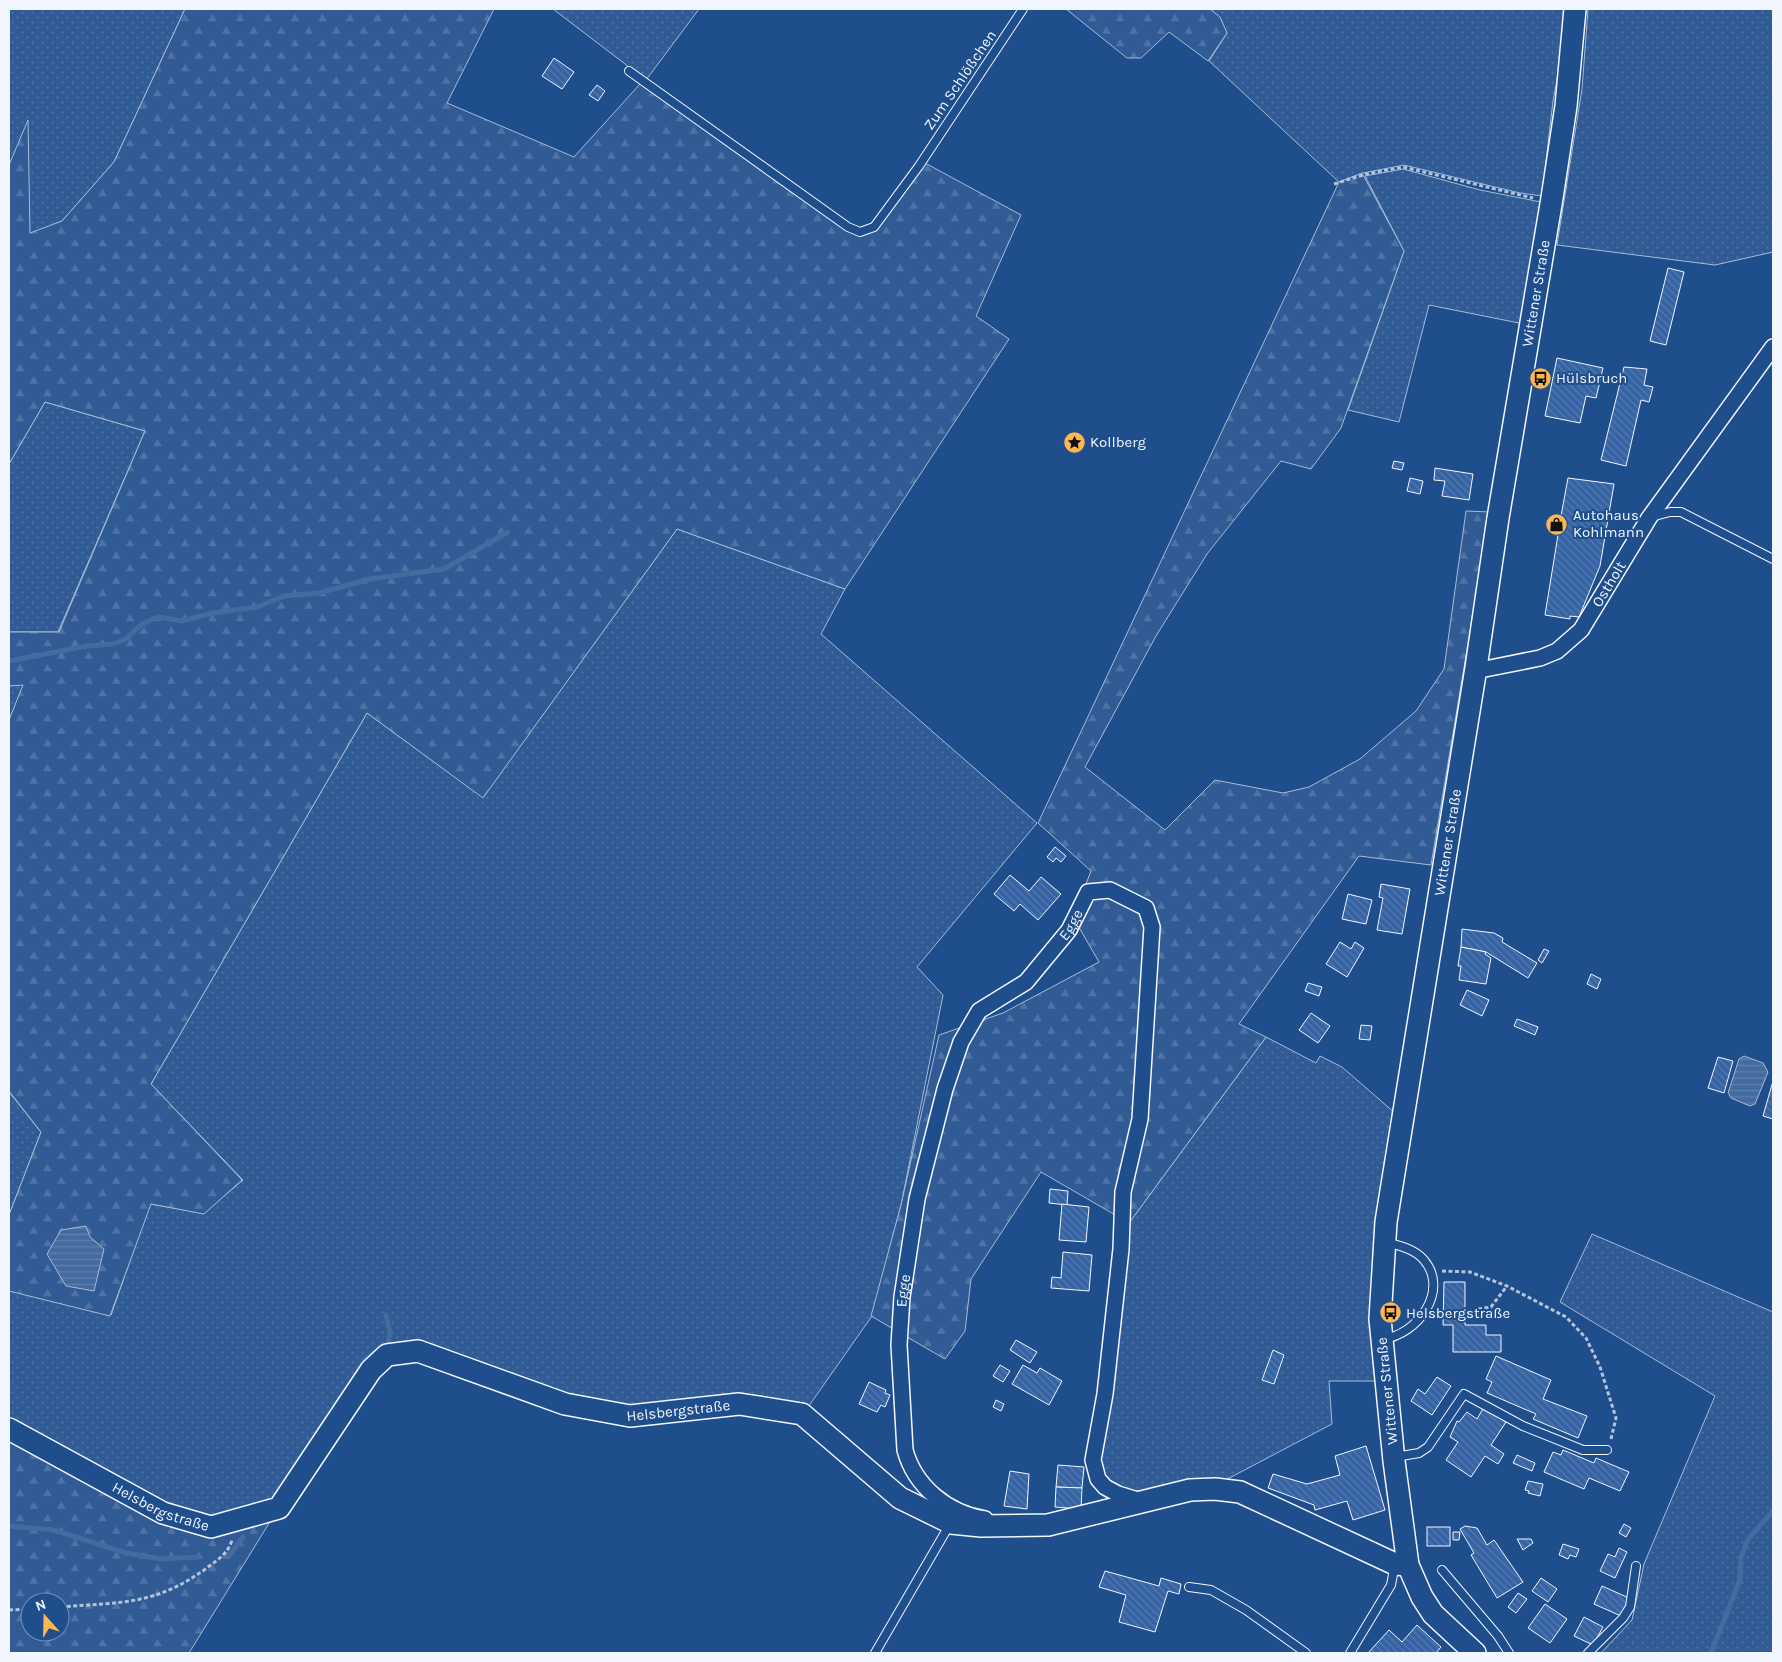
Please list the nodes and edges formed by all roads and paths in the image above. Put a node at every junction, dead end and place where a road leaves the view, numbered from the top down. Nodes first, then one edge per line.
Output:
1 (1024, 9) edge
2 (1576, 9) edge
3 (629, 71) dead end
4 (1334, 184) dead end
5 (1551, 201) junction
6 (1773, 347) edge
7 (1649, 518) junction
8 (1773, 559) edge
9 (1476, 668) junction
10 (1384, 1241) junction
11 (1431, 1271) junction
12 (1507, 1286) junction
13 (1478, 1309) dead end
14 (1382, 1340) junction
15 (9, 1429) edge
16 (1607, 1450) joint
17 (1393, 1457) junction
18 (1145, 1502) junction
19 (234, 1520) junction
20 (951, 1523) junction
21 (1021, 1527) junction
22 (1401, 1565) junction
23 (1636, 1566) dead end
24 (1442, 1570) dead end
25 (1189, 1588) dead end
26 (70, 1606) edge
27 (1467, 1649) edge
28 (875, 1653) edge
29 (1306, 1653) edge
30 (1350, 1653) edge
31 (1509, 1653) edge
32 (1588, 1653) edge

1 - 3 lane, Zum Schlößchen
2 - 5 main road, Wittener Straße
4 - 5 path
5 - 9 main road, Wittener Straße
6 - 7 street, Ostholt
7 - 8 lane
7 - 9 street, Ostholt
9 - 10 main road, Wittener Straße
10 - 11 lane
10 - 14 main road, Wittener Straße
11 - 12 path
11 - 14 lane
12 - 13 path
12 - 16 path
14 - 17 main road, Wittener Straße
15 - 19 main road, Helsbergstraße
16 - 17 lane
17 - 22 main road, Wittener Straße
18 - 21 main road, Helsbergstraße
18 - 21 street, Egge
18 - 22 main road, Helsbergstraße
19 - 20 main road, Helsbergstraße
19 - 26 path
20 - 21 main road, Helsbergstraße
20 - 28 lane
22 - 27 main road, Wittener Straße
22 - 30 lane
23 - 32 lane
24 - 31 lane
25 - 29 lane

